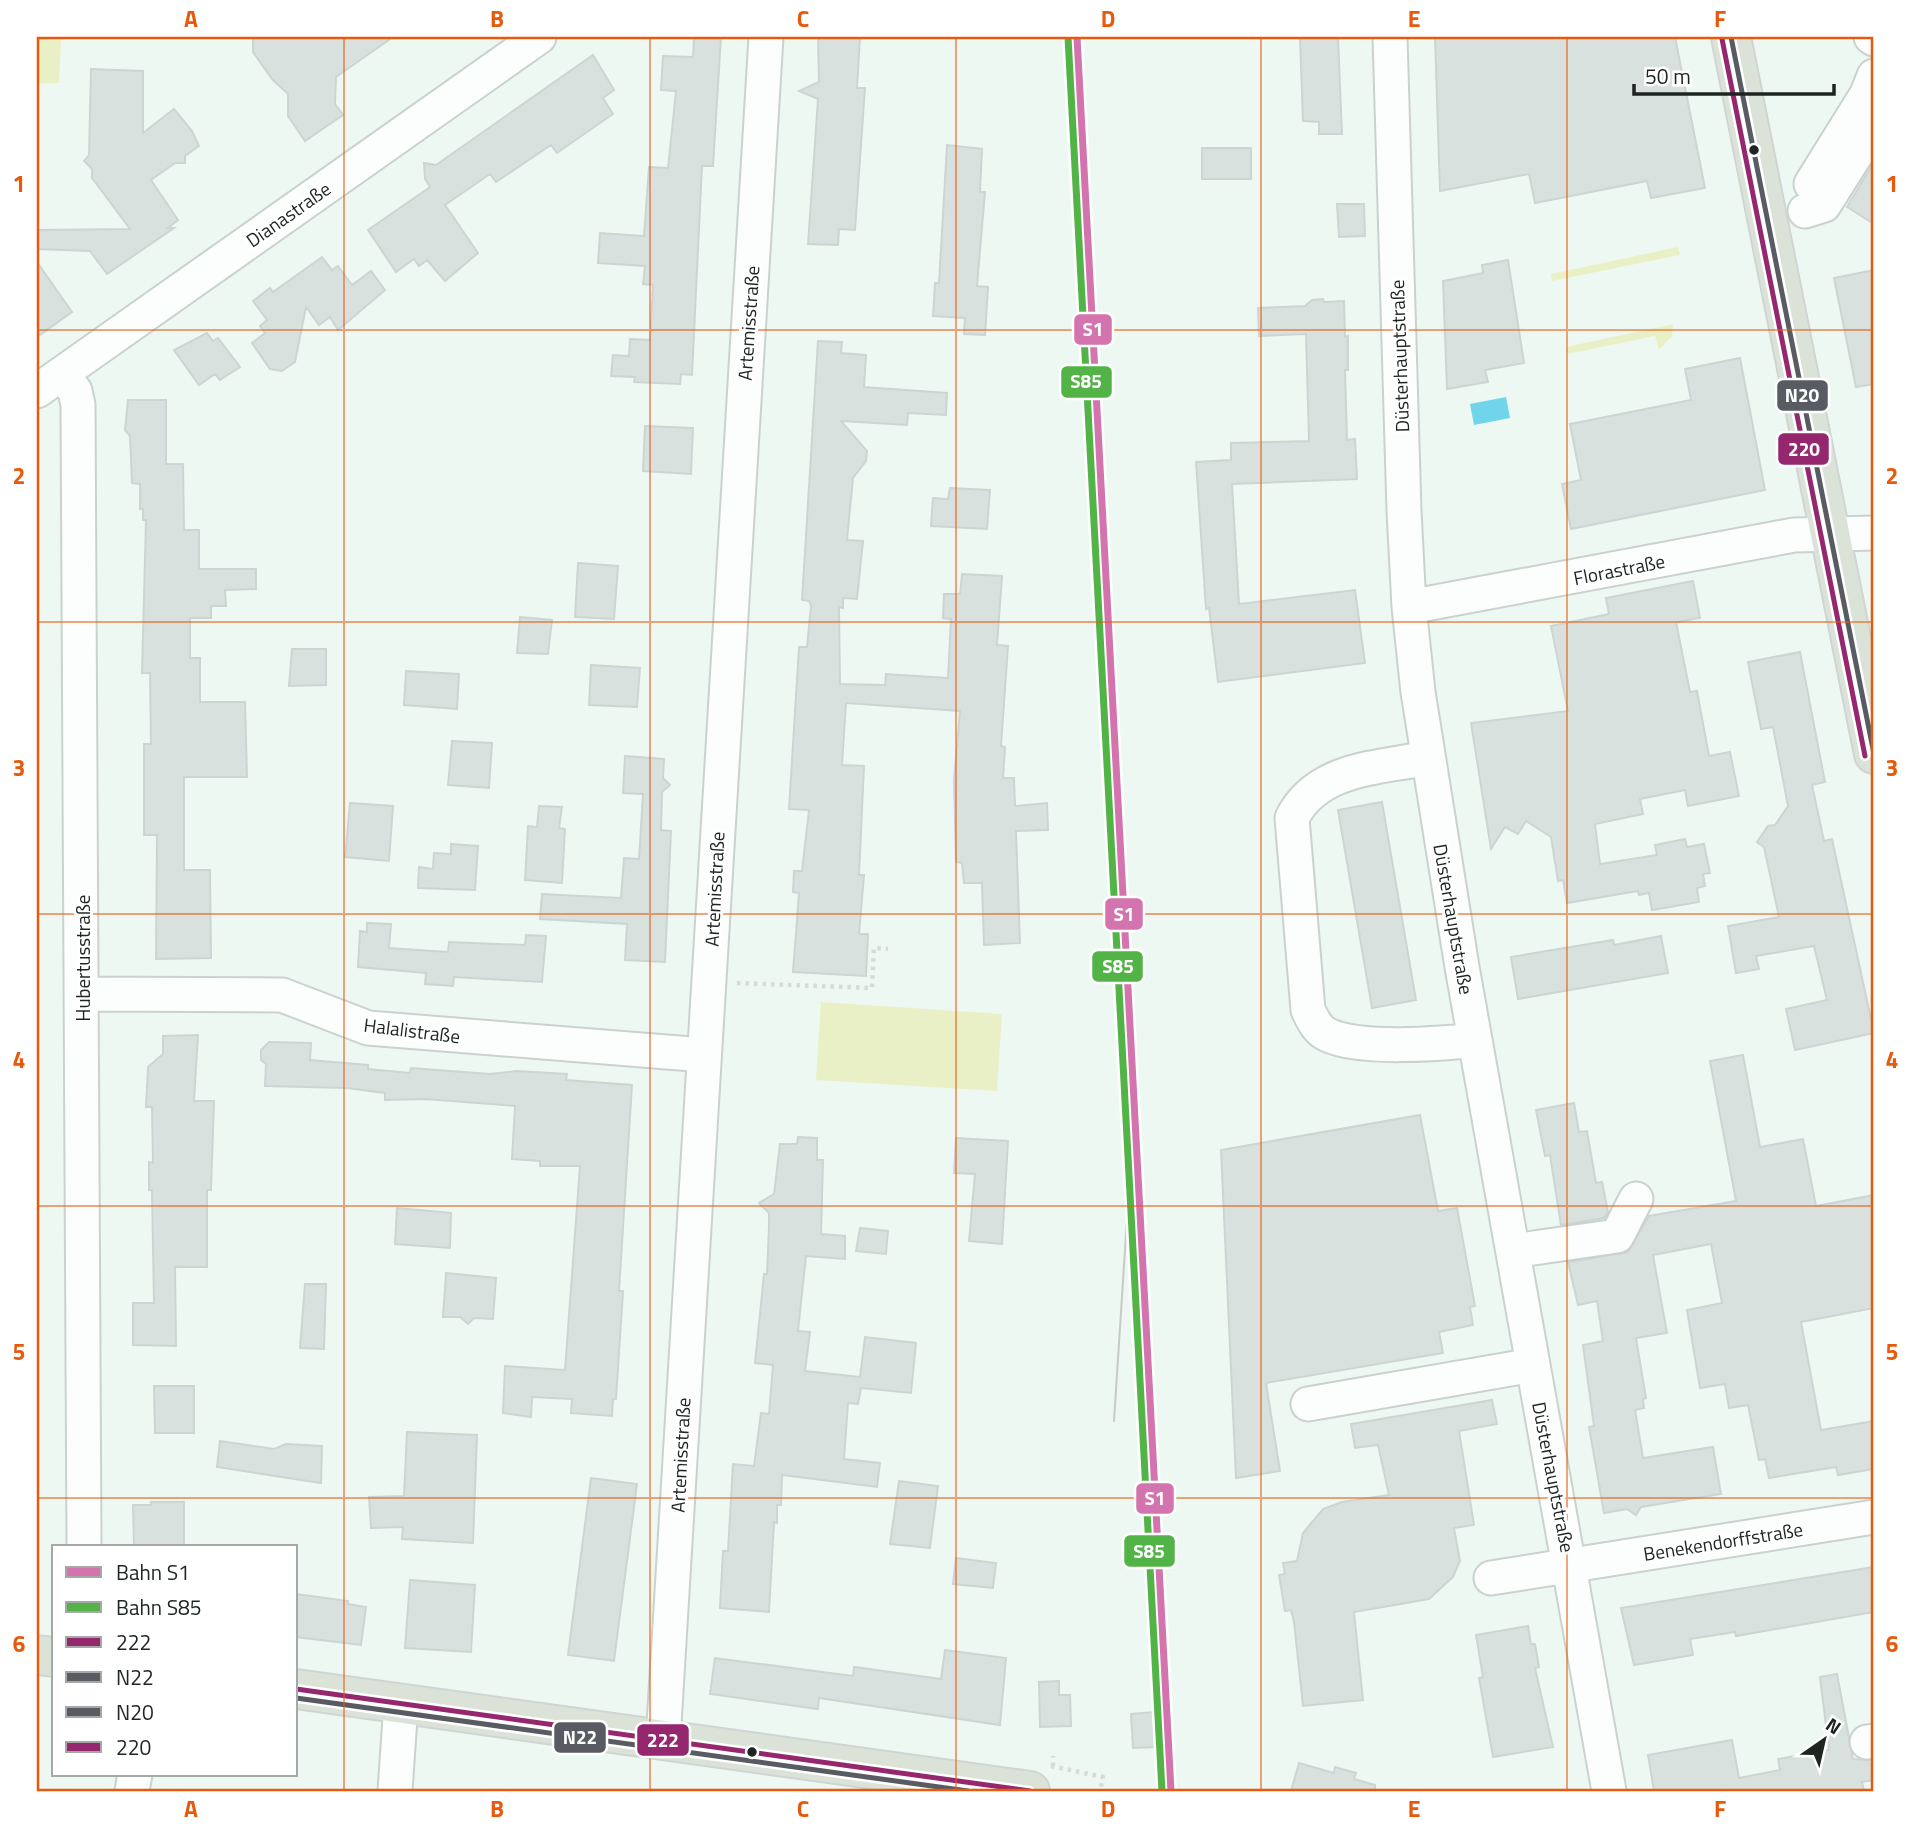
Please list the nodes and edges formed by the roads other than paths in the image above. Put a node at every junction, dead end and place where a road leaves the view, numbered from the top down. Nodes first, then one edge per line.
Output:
1 (539, 37) edge
2 (766, 37) edge
3 (1390, 37) edge
4 (1731, 37) edge
5 (49, 382) edge
6 (1829, 533) junction
7 (1874, 533) edge
8 (1409, 607) junction
9 (1874, 754) edge
10 (1427, 758) junction
11 (82, 994) junction
12 (1475, 1040) junction
13 (704, 1055) junction
14 (1636, 1199) dead end
15 (1513, 1251) junction
16 (1533, 1365) junction
17 (1308, 1404) dead end
18 (1874, 1517) edge
19 (84, 1545) edge
20 (1571, 1565) junction
21 (1490, 1578) dead end
22 (298, 1689) edge
23 (401, 1703) junction
24 (663, 1741) junction
25 (1041, 1779) edge
26 (395, 1791) edge
27 (1609, 1791) edge

1 - 5 street, Dianastraße
2 - 13 street, Artemisstraße
3 - 8 street, Düsterhauptstraße
4 - 6 main road
5 - 11 street, Hubertusstraße
6 - 7 street, Florastraße
6 - 8 street, Florastraße
6 - 9 main road
8 - 10 street, Düsterhauptstraße
10 - 12 street, Düsterhauptstraße
10 - 12 street
11 - 13 street, Halalistraße
11 - 19 street, Hubertusstraße
12 - 15 street, Düsterhauptstraße
13 - 24 street, Artemisstraße
14 - 15 street
15 - 16 street, Düsterhauptstraße
16 - 17 street
16 - 20 street, Düsterhauptstraße
18 - 20 street, Benekendorffstraße
20 - 21 street, Benekendorffstraße
20 - 27 street, Düsterhauptstraße
22 - 23 main road
23 - 24 main road
23 - 26 street
24 - 25 main road

